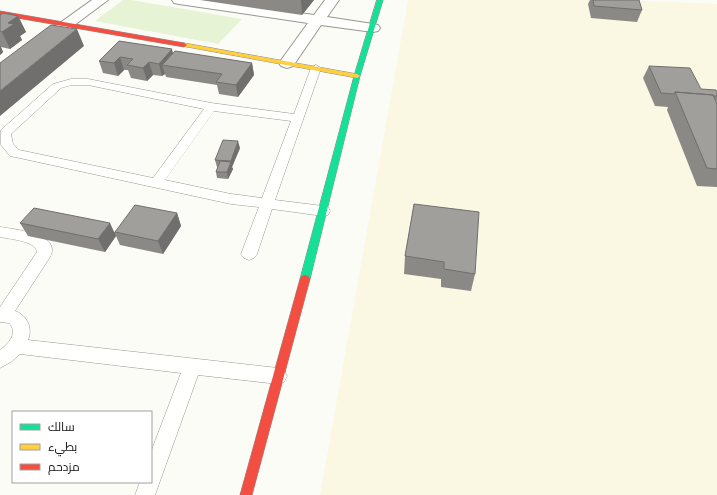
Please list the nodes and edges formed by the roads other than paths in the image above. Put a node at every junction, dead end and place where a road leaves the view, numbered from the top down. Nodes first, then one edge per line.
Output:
1 (101, 0) edge
2 (179, 0) edge
3 (332, 0) edge
4 (380, 0) edge
5 (0, 13) edge
6 (317, 19) junction
7 (68, 24) junction
8 (373, 28) junction
9 (287, 63) junction
10 (316, 68) junction
11 (0, 73) edge
12 (357, 76) junction
13 (211, 107) junction
14 (298, 118) junction
15 (156, 183) junction
16 (268, 204) junction
17 (323, 211) junction
18 (0, 232) edge
19 (249, 254) dead end
20 (2, 314) edge
21 (17, 346) junction
22 (0, 360) edge
23 (192, 367) junction
24 (278, 376) junction
25 (152, 476) edge
26 (150, 483) edge
27 (145, 495) edge
28 (246, 495) edge

1 - 7 street
2 - 6 street
3 - 6 street
4 - 8 main road
5 - 7 main road
6 - 8 street
6 - 9 street
7 - 9 main road
7 - 11 street
8 - 12 main road
9 - 10 main road
10 - 12 main road
10 - 14 lane
12 - 17 main road
13 - 14 lane
13 - 15 lane
13 - 15 lane
14 - 16 lane
15 - 16 lane
16 - 17 lane
16 - 19 lane
17 - 24 main road
18 - 20 lane
20 - 21 lane
21 - 22 lane
21 - 23 lane
23 - 24 lane
23 - 25 lane
24 - 28 main road
26 - 27 lane

